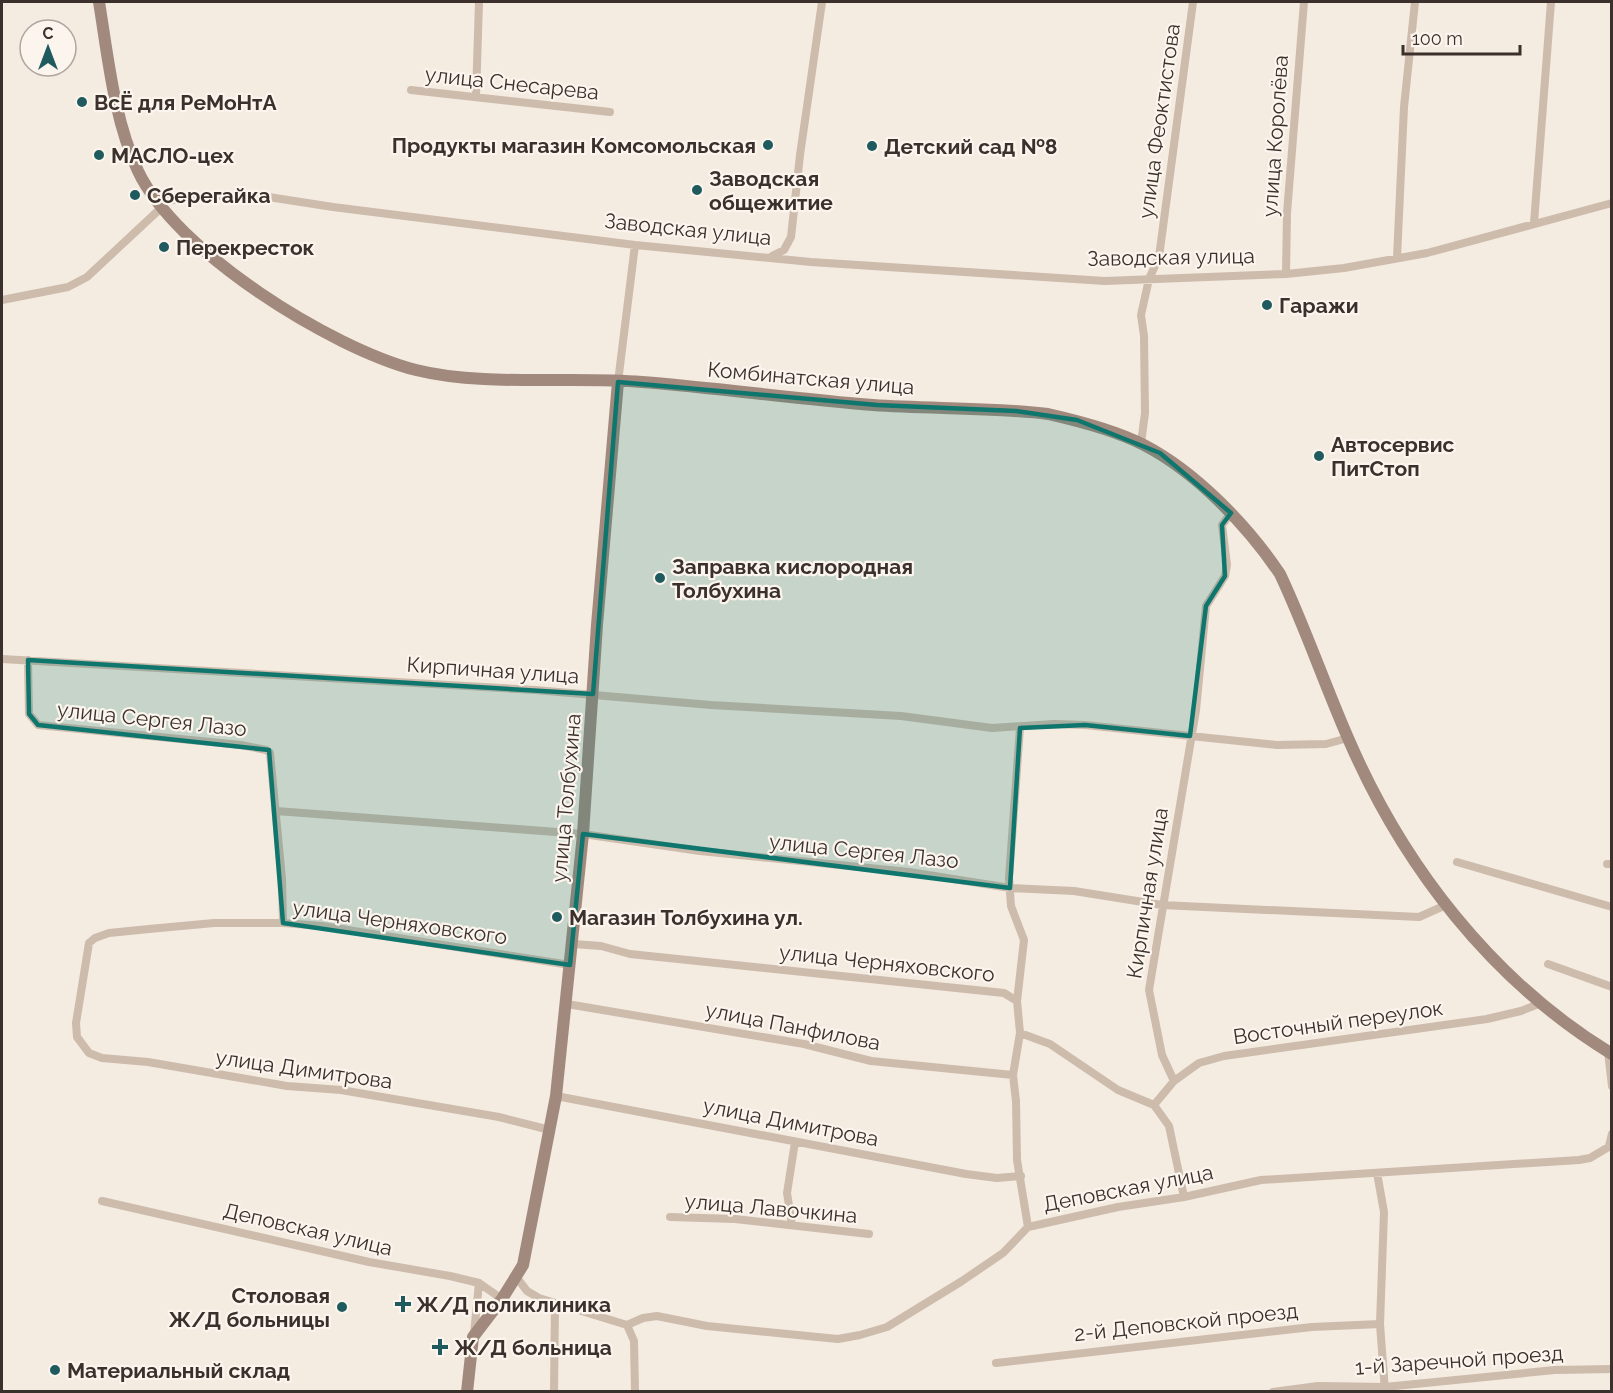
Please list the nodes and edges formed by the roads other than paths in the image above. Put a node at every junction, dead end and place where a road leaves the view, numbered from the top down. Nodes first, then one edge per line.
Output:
1 (99, 2) edge
2 (479, 2) edge
3 (822, 2) edge
4 (1193, 2) edge
5 (1304, 2) edge
6 (1415, 2) edge
7 (1551, 2) edge
8 (411, 90) dead end
9 (476, 96) junction
10 (610, 112) dead end
11 (1611, 203) edge
12 (159, 205) junction
13 (1534, 223) junction
14 (635, 245) junction
15 (772, 256) junction
16 (1398, 258) junction
17 (1286, 273) junction
18 (1149, 279) junction
19 (2, 300) edge
20 (618, 382) junction
21 (1141, 443) junction
22 (1231, 513) junction
23 (2, 659) edge
24 (28, 660) junction
25 (593, 694) junction
26 (1020, 728) junction
27 (1190, 736) junction
28 (1348, 738) junction
29 (276, 811) junction
30 (583, 834) junction
31 (1457, 861) dead end
32 (1010, 888) junction
33 (1162, 905) junction
34 (1446, 905) junction
35 (1611, 907) edge
36 (283, 923) junction
37 (573, 944) junction
38 (1548, 964) dead end
39 (570, 965) junction
40 (1611, 987) edge
41 (1017, 1001) junction
42 (1541, 1003) junction
43 (567, 1004) junction
44 (1020, 1033) junction
45 (89, 1053) joint
46 (1610, 1053) edge
47 (1013, 1075) junction
48 (1174, 1081) junction
49 (1611, 1086) edge
50 (556, 1096) junction
51 (1154, 1105) junction
52 (550, 1130) junction
53 (1611, 1134) edge
54 (795, 1142) junction
55 (1610, 1146) edge
56 (1377, 1173) junction
57 (1021, 1176) junction
58 (1184, 1197) junction
59 (102, 1201) dead end
60 (670, 1217) dead end
61 (792, 1225) junction
62 (1028, 1227) junction
63 (868, 1234) dead end
64 (517, 1278) junction
65 (478, 1283) junction
66 (502, 1299) junction
67 (555, 1303) junction
68 (1380, 1324) junction
69 (627, 1325) junction
70 (473, 1337) junction
71 (996, 1363) dead end
72 (1611, 1369) edge
73 (1385, 1389) edge
74 (468, 1392) edge
75 (554, 1392) edge
76 (635, 1392) edge
77 (1273, 1392) edge

1 - 12 main road
2 - 9 street
3 - 15 street
4 - 18 street, улица Феоктистова
5 - 17 street, улица Королёва
6 - 16 street
7 - 13 street
8 - 9 street, улица Снесарева
9 - 10 street, улица Снесарева
11 - 13 street, Заводская улица
12 - 14 street, Заводская улица
12 - 19 street
12 - 20 main road, Комбинатская улица
13 - 16 street, Заводская улица
14 - 15 street, Заводская улица
14 - 20 street, улица Толбухина
15 - 18 street, Заводская улица
16 - 17 street, Заводская улица
17 - 18 street, Заводская улица
18 - 21 street, улица Феоктистова
20 - 21 main road, Комбинатская улица
20 - 25 main road, улица Толбухина
21 - 22 main road, Комбинатская улица
22 - 27 street, Кирпичная улица
22 - 28 main road, Комбинатская улица
23 - 24 street, Кирпичная улица
24 - 25 street, Кирпичная улица
24 - 29 street, улица Сергея Лазо
25 - 26 street, Кирпичная улица
25 - 30 main road, улица Толбухина
26 - 27 street, Кирпичная улица
26 - 32 street
27 - 28 street
27 - 33 street, Кирпичная улица
28 - 34 main road, Комбинатская улица
29 - 30 street, улица Сергея Лазо
29 - 36 street, улица Сергея Лазо
30 - 32 street, улица Сергея Лазо
30 - 37 main road, улица Толбухина
31 - 35 street
32 - 33 street, улица Сергея Лазо
32 - 41 street
33 - 34 street, улица Сергея Лазо
33 - 48 street, Кирпичная улица
34 - 42 main road, Комбинатская улица
36 - 39 street, улица Черняховского
36 - 45 street, улица Черняховского
37 - 39 main road, улица Толбухина
37 - 41 street, улица Черняховского
38 - 40 street
39 - 43 main road, улица Толбухина
41 - 44 street
42 - 46 main road, Комбинатская улица
42 - 48 street, Восточный переулок
43 - 47 street, улица Панфилова
43 - 50 main road, улица Толбухина
44 - 47 street
44 - 51 street
45 - 52 street, улица Димитрова
46 - 49 street
47 - 57 street
48 - 51 street
50 - 52 main road, улица Толбухина
50 - 54 street, улица Димитрова
51 - 58 street
52 - 64 main road, улица Толбухина
53 - 55 street
54 - 57 street, улица Димитрова
54 - 61 street
55 - 56 street, Деповская улица
56 - 58 street, Деповская улица
56 - 68 street
57 - 62 street
58 - 62 street, Деповская улица
59 - 65 street, Деповская улица
60 - 61 street, улица Лавочкина
61 - 63 street, улица Лавочкина
62 - 69 street, Деповская улица
64 - 66 main road, улица Толбухина
64 - 67 street
65 - 66 street, Деповская улица
65 - 70 street
66 - 70 main road, улица Толбухина
67 - 69 street
67 - 75 street
68 - 71 street, 2-й Деповской проезд
68 - 73 street
69 - 76 street
70 - 74 main road
72 - 73 street, 1-й Заречной проезд
73 - 77 street, 1-й Заречной проезд

